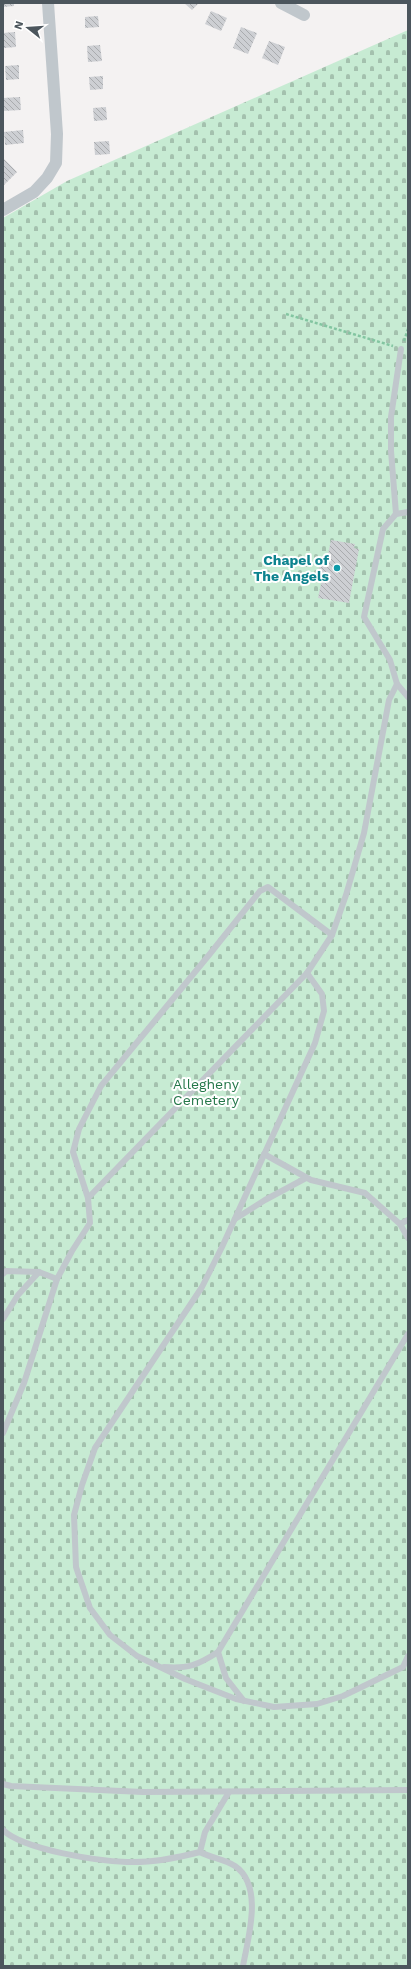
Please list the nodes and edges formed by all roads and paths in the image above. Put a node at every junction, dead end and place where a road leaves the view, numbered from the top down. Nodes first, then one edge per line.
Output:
1 (48, 3) edge
2 (281, 3) edge
3 (304, 15) dead end
4 (3, 210) edge
5 (286, 314) dead end
6 (408, 329) edge
7 (401, 349) junction
8 (408, 512) edge
9 (396, 514) junction
10 (397, 684) junction
11 (408, 697) edge
12 (332, 935) junction
13 (307, 973) junction
14 (264, 1154) junction
15 (306, 1178) junction
16 (88, 1198) junction
17 (235, 1219) junction
18 (408, 1220) edge
19 (400, 1224) junction
20 (408, 1238) edge
21 (39, 1272) junction
22 (3, 1274) edge
23 (56, 1279) junction
24 (3, 1319) edge
25 (408, 1334) edge
26 (3, 1433) edge
27 (218, 1652) junction
28 (408, 1656) edge
29 (160, 1667) junction
30 (405, 1669) edge
31 (244, 1701) junction
32 (3, 1784) edge
33 (408, 1790) edge
34 (229, 1792) junction
35 (3, 1830) edge
36 (200, 1852) junction
37 (243, 1966) edge

1 - 4 street
2 - 3 street
5 - 7 path
6 - 7 path
7 - 9 lane
8 - 9 lane
9 - 10 lane
10 - 11 lane
10 - 12 lane
12 - 13 lane
12 - 16 lane
13 - 14 lane
13 - 16 lane
14 - 15 lane
14 - 17 lane
15 - 17 lane
15 - 19 lane
16 - 23 lane
17 - 29 lane
18 - 19 lane
19 - 20 lane
21 - 22 lane
21 - 23 lane
21 - 24 lane
23 - 26 lane
25 - 27 lane
27 - 29 lane
27 - 31 lane
28 - 30 lane
29 - 31 lane
30 - 31 lane
32 - 34 lane
33 - 34 lane
34 - 36 lane
35 - 36 lane
36 - 37 lane

